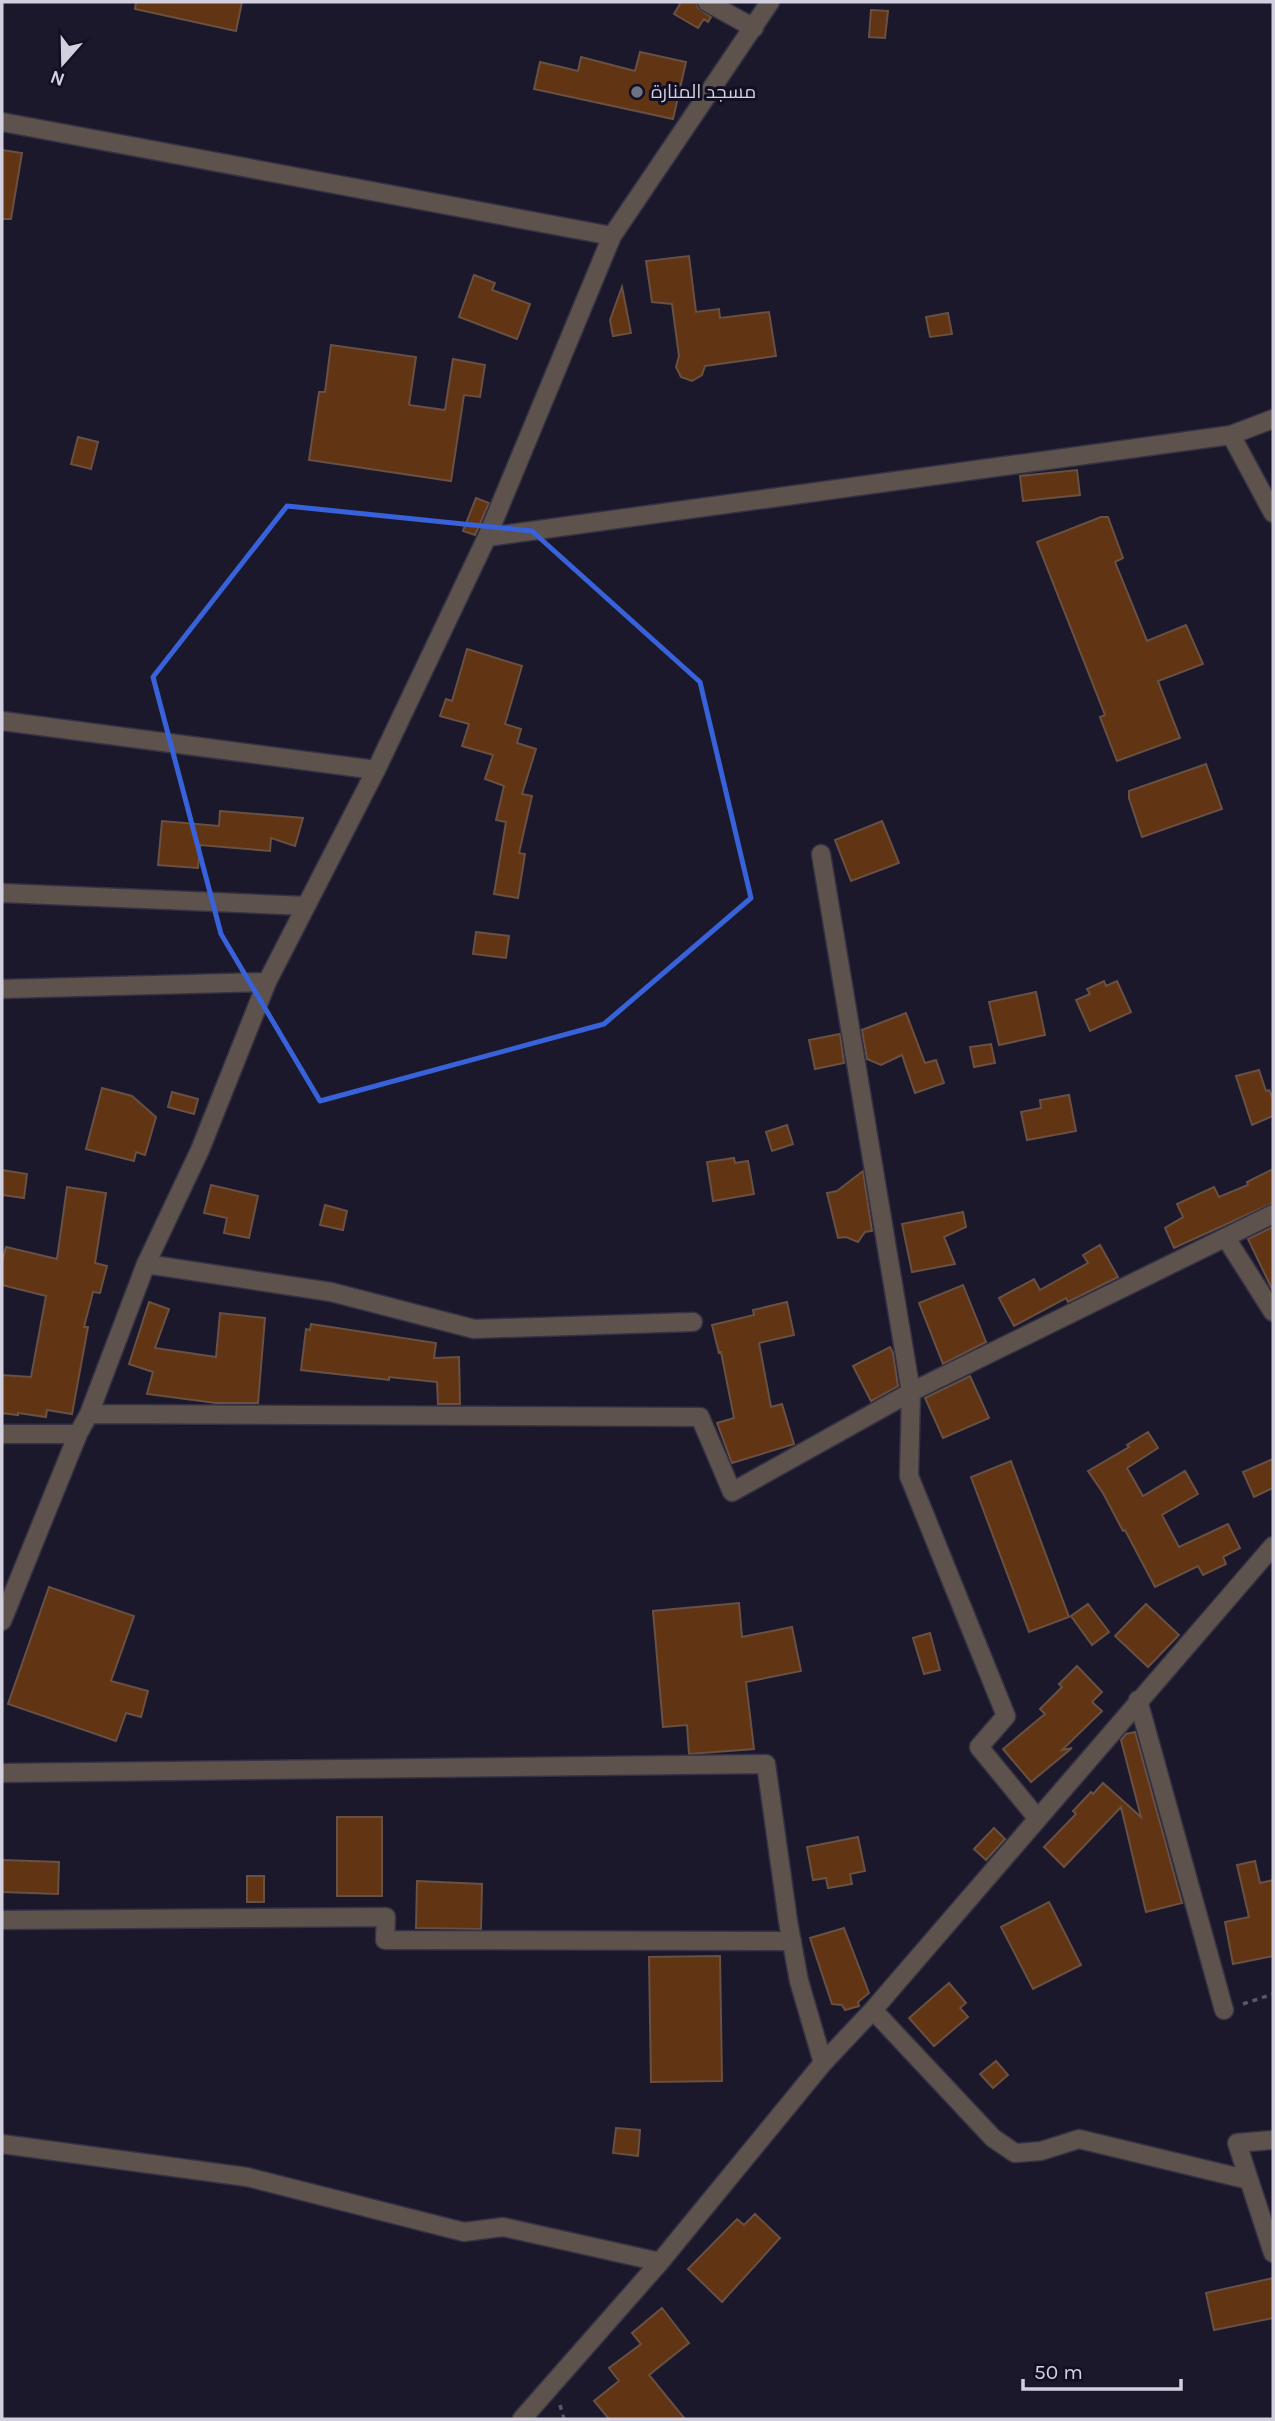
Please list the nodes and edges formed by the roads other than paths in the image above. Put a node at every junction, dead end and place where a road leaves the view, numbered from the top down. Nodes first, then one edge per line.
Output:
1 (707, 2) edge
2 (770, 2) edge
3 (754, 28) junction
4 (2, 122) edge
5 (612, 236) junction
6 (1273, 419) edge
7 (1231, 435) junction
8 (1273, 513) edge
9 (487, 537) junction
10 (2, 721) edge
11 (376, 770) junction
12 (821, 854) dead end
13 (2, 893) edge
14 (306, 906) junction
15 (267, 982) junction
16 (2, 989) edge
17 (1273, 1214) edge
18 (1226, 1238) junction
19 (146, 1264) junction
20 (1273, 1312) edge
21 (693, 1322) dead end
22 (911, 1392) junction
23 (89, 1414) junction
24 (2, 1434) edge
25 (78, 1434) junction
26 (1273, 1546) edge
27 (2, 1622) edge
28 (1138, 1700) junction
29 (2, 1773) edge
30 (1038, 1819) junction
31 (2, 1920) edge
32 (792, 1941) junction
33 (873, 2010) junction
34 (1224, 2010) road end
35 (823, 2063) junction
36 (1273, 2140) edge
37 (2, 2144) edge
38 (1249, 2180) junction
39 (1273, 2253) edge
40 (660, 2262) junction
41 (522, 2419) edge

1 - 3 street
2 - 3 street
3 - 5 street
4 - 5 street
5 - 9 street
6 - 7 street
7 - 8 street
7 - 9 street
9 - 11 street
10 - 11 street
11 - 14 street
12 - 22 street
13 - 14 street
14 - 15 street
15 - 16 street
15 - 19 street
17 - 18 street
18 - 20 street
18 - 22 street
19 - 21 street
19 - 23 street
22 - 23 street
22 - 30 street
23 - 25 street
24 - 25 street
25 - 27 street
26 - 28 street
28 - 30 street
28 - 34 street
29 - 32 street
30 - 33 street
31 - 32 street
32 - 35 street
33 - 35 street
33 - 38 street
35 - 40 street
36 - 38 street
37 - 40 street
38 - 39 street
40 - 41 street

